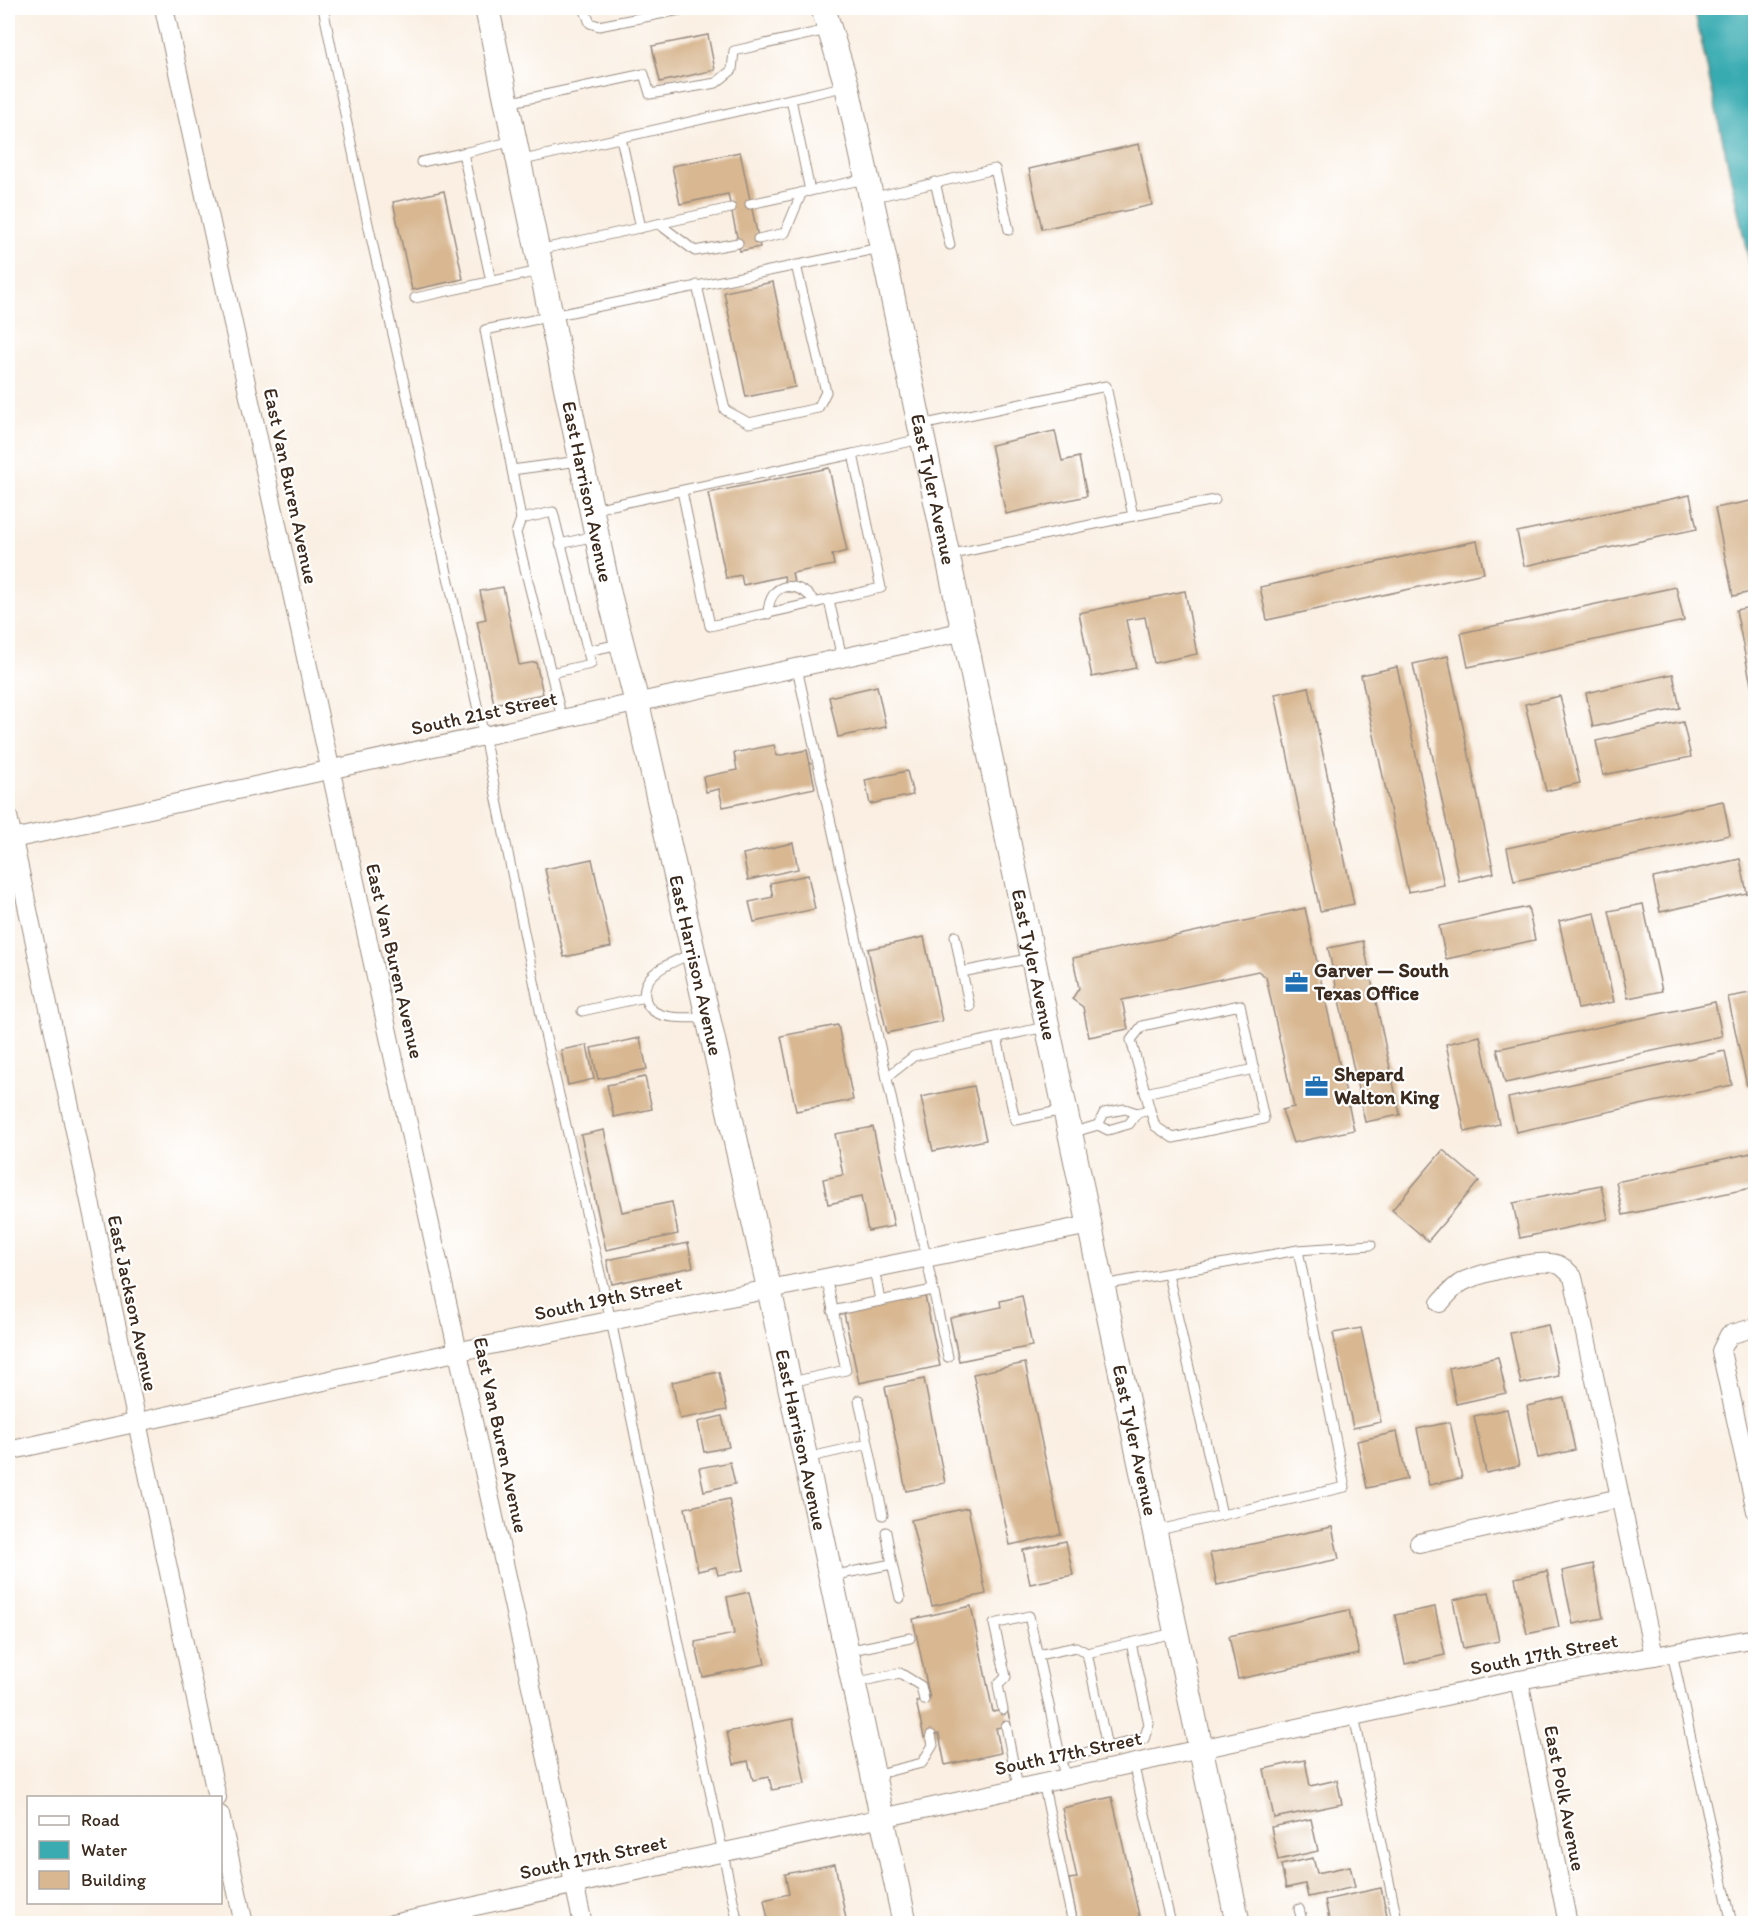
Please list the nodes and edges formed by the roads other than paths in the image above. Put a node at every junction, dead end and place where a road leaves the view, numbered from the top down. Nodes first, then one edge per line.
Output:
1 (164, 8) edge
2 (323, 8) edge
3 (487, 8) edge
4 (584, 8) edge
5 (690, 8) edge
6 (826, 18) edge
7 (847, 86) junction
8 (791, 99) junction
9 (507, 103) junction
10 (621, 138) junction
11 (517, 151) junction
12 (463, 153) junction
13 (421, 162) dead end
14 (935, 182) junction
15 (869, 188) junction
16 (806, 192) junction
17 (750, 204) dead end
18 (731, 208) dead end
19 (659, 224) junction
20 (641, 228) junction
21 (1009, 230) dead end
22 (758, 238) dead end
23 (738, 243) dead end
24 (950, 245) dead end
25 (882, 247) junction
26 (540, 260) junction
27 (796, 265) junction
28 (490, 281) junction
29 (698, 285) junction
30 (415, 298) dead end
31 (551, 315) junction
32 (922, 431) junction
33 (853, 454) junction
34 (581, 461) junction
35 (512, 470) junction
36 (682, 491) junction
37 (1215, 500) dead end
38 (591, 509) junction
39 (1133, 516) junction
40 (521, 519) junction
41 (597, 535) junction
42 (560, 544) junction
43 (948, 555) junction
44 (829, 600) junction
45 (816, 603) junction
46 (768, 614) junction
47 (965, 632) junction
48 (621, 644) junction
49 (587, 651) junction
50 (842, 658) junction
51 (797, 668) junction
52 (551, 673) junction
53 (637, 704) junction
54 (562, 719) junction
55 (484, 736) junction
56 (329, 769) junction
57 (8, 816) edge
58 (10, 839) edge
59 (955, 936) dead end
60 (693, 953) junction
61 (1034, 957) junction
62 (962, 972) junction
63 (645, 997) junction
64 (970, 1006) dead end
65 (582, 1011) dead end
66 (708, 1018) junction
67 (1048, 1026) junction
68 (997, 1038) junction
69 (1254, 1069) junction
70 (887, 1077) junction
71 (1145, 1093) junction
72 (1066, 1109) junction
73 (1150, 1110) junction
74 (1137, 1113) junction
75 (1098, 1125) junction
76 (1071, 1133) junction
77 (1090, 1225) junction
78 (1371, 1245) dead end
79 (1298, 1250) junction
80 (926, 1257) junction
81 (874, 1268) junction
82 (1168, 1274) junction
83 (826, 1277) junction
84 (1103, 1285) junction
85 (769, 1288) junction
86 (933, 1290) junction
87 (880, 1301) junction
88 (1440, 1303) dead end
89 (832, 1311) junction
90 (611, 1321) junction
91 (1755, 1327) edge
92 (460, 1352) junction
93 (948, 1357) dead end
94 (789, 1382) junction
95 (859, 1400) dead end
96 (135, 1422) junction
97 (868, 1444) junction
98 (8, 1450) edge
99 (805, 1458) junction
100 (1752, 1481) edge
101 (1620, 1498) junction
102 (1755, 1511) edge
103 (883, 1515) dead end
104 (1222, 1515) junction
105 (1155, 1531) junction
106 (886, 1532) dead end
107 (1419, 1543) dead end
108 (892, 1564) junction
109 (831, 1576) junction
110 (900, 1598) dead end
111 (1176, 1632) junction
112 (910, 1638) dead end
113 (1755, 1638) edge
114 (1131, 1643) junction
115 (847, 1651) junction
116 (1087, 1653) junction
117 (1038, 1655) junction
118 (1663, 1655) junction
119 (1519, 1680) junction
120 (854, 1683) junction
121 (924, 1700) dead end
122 (1003, 1710) dead end
123 (1354, 1716) junction
124 (1006, 1726) dead end
125 (931, 1735) dead end
126 (1107, 1747) junction
127 (1200, 1748) junction
128 (1061, 1759) junction
129 (1133, 1762) junction
130 (874, 1775) junction
131 (1065, 1778) junction
132 (1043, 1782) junction
133 (1018, 1787) junction
134 (217, 1796) edge
135 (883, 1816) junction
136 (222, 1824) edge
137 (723, 1851) junction
138 (576, 1884) junction
139 (1299, 1909) dead end
140 (244, 1923) edge
141 (392, 1923) edge
142 (583, 1923) edge
143 (738, 1923) edge
144 (904, 1923) edge
145 (1073, 1923) edge
146 (1171, 1923) edge
147 (1238, 1923) edge
148 (1303, 1923) edge
149 (1398, 1923) edge
150 (1568, 1923) edge
151 (1732, 1923) edge

1 - 56 street, East Van Buren Avenue
2 - 55 lane
3 - 9 main road, East Harrison Avenue
4 - 5 lane
6 - 7 main road, East Tyler Avenue
6 - 9 lane
7 - 8 lane
7 - 15 main road, East Tyler Avenue
8 - 10 lane
8 - 16 lane
9 - 11 main road, East Harrison Avenue
10 - 11 lane
10 - 20 lane
11 - 12 lane
11 - 26 main road, East Harrison Avenue
12 - 13 lane
12 - 28 lane
14 - 15 lane
14 - 21 lane
14 - 24 lane
15 - 16 lane
15 - 25 main road, East Tyler Avenue
16 - 17 lane
16 - 22 lane
18 - 19 lane
19 - 20 lane
19 - 23 lane
20 - 26 lane
25 - 27 lane
25 - 32 main road, East Tyler Avenue
26 - 28 lane
26 - 31 main road, East Harrison Avenue
27 - 29 lane
27 - 29 lane
28 - 30 lane
29 - 31 lane
31 - 34 main road, East Harrison Avenue
31 - 35 lane
32 - 33 lane
32 - 39 lane
32 - 43 main road, East Tyler Avenue
33 - 36 lane
33 - 44 lane
34 - 35 lane
34 - 38 main road, East Harrison Avenue
35 - 40 lane
36 - 38 lane
36 - 46 lane
37 - 39 lane
38 - 41 main road, East Harrison Avenue
39 - 43 lane
40 - 42 lane
40 - 52 lane
41 - 42 lane
41 - 48 main road, East Harrison Avenue
42 - 49 lane
43 - 47 main road, East Tyler Avenue
44 - 45 lane
44 - 50 lane
45 - 46 lane
45 - 46 lane
47 - 50 street, South 21st Street
47 - 61 main road, East Tyler Avenue
48 - 49 lane
48 - 53 main road, East Harrison Avenue
49 - 52 lane
50 - 51 street, South 21st Street
51 - 53 street, South 21st Street
51 - 70 lane
52 - 54 lane
53 - 54 street, South 21st Street
53 - 60 main road, East Harrison Avenue
54 - 55 street, South 21st Street
55 - 56 street, South 21st Street
55 - 90 lane
56 - 58 street, South 21st Street
56 - 92 street, East Van Buren Avenue
57 - 58 street, East Jackson Avenue
58 - 96 street, East Jackson Avenue
59 - 62 lane
60 - 63 lane
60 - 66 main road, East Harrison Avenue
61 - 62 lane
61 - 67 main road, East Tyler Avenue
62 - 64 lane
63 - 65 lane
63 - 66 lane
66 - 85 main road, East Harrison Avenue
67 - 68 lane
67 - 72 main road, East Tyler Avenue
68 - 70 lane
68 - 72 lane
69 - 71 lane
69 - 71 lane
69 - 73 lane
70 - 80 lane
71 - 73 lane
72 - 76 main road, East Tyler Avenue
73 - 74 lane
74 - 75 lane
74 - 75 lane
75 - 76 lane
76 - 77 main road, East Tyler Avenue
77 - 80 street, South 19th Street
77 - 84 main road, East Tyler Avenue
78 - 79 lane
79 - 82 lane
79 - 104 lane
80 - 81 street, South 19th Street
80 - 86 lane
81 - 83 street, South 19th Street
81 - 87 lane
82 - 84 lane
82 - 104 lane
83 - 85 street, South 19th Street
83 - 89 lane
84 - 105 main road, East Tyler Avenue
85 - 90 street, South 19th Street
85 - 94 main road, East Harrison Avenue
86 - 87 lane
86 - 93 lane
87 - 89 lane
88 - 101 street
89 - 94 lane
90 - 92 street, South 19th Street
90 - 137 lane
91 - 100 street
92 - 96 street, South 19th Street
92 - 138 street, East Van Buren Avenue
94 - 99 main road, East Harrison Avenue
95 - 97 lane
96 - 98 street, South 19th Street
96 - 134 street, East Jackson Avenue
97 - 99 lane
97 - 103 lane
99 - 109 main road, East Harrison Avenue
100 - 102 street
101 - 107 street
101 - 118 street
104 - 105 lane
105 - 111 main road, East Tyler Avenue
106 - 108 lane
108 - 109 lane
108 - 110 lane
109 - 115 main road, East Harrison Avenue
111 - 114 lane
111 - 127 main road, East Tyler Avenue
112 - 115 lane
113 - 118 street, South 17th Street
114 - 116 lane
114 - 126 lane
115 - 120 main road, East Harrison Avenue
116 - 117 lane
116 - 126 lane
117 - 122 lane
117 - 128 lane
118 - 119 street, South 17th Street
118 - 151 lane
119 - 123 street, South 17th Street
119 - 150 street, East Polk Avenue
120 - 121 lane
120 - 130 main road, East Harrison Avenue
123 - 127 street, South 17th Street
123 - 149 lane
124 - 133 lane
125 - 130 lane
126 - 128 lane
127 - 129 street, South 17th Street
127 - 147 main road, East Tyler Avenue
128 - 131 lane
129 - 131 street, South 17th Street
129 - 146 lane
130 - 135 main road, East Harrison Avenue
131 - 132 street, South 17th Street
132 - 133 street, South 17th Street
132 - 145 lane
133 - 135 street, South 17th Street
135 - 137 street, South 17th Street
135 - 144 main road, East Harrison Avenue
136 - 140 street
137 - 138 street, South 17th Street
137 - 143 lane
138 - 141 street, South 17th Street
138 - 142 street, East Van Buren Avenue
139 - 148 lane

